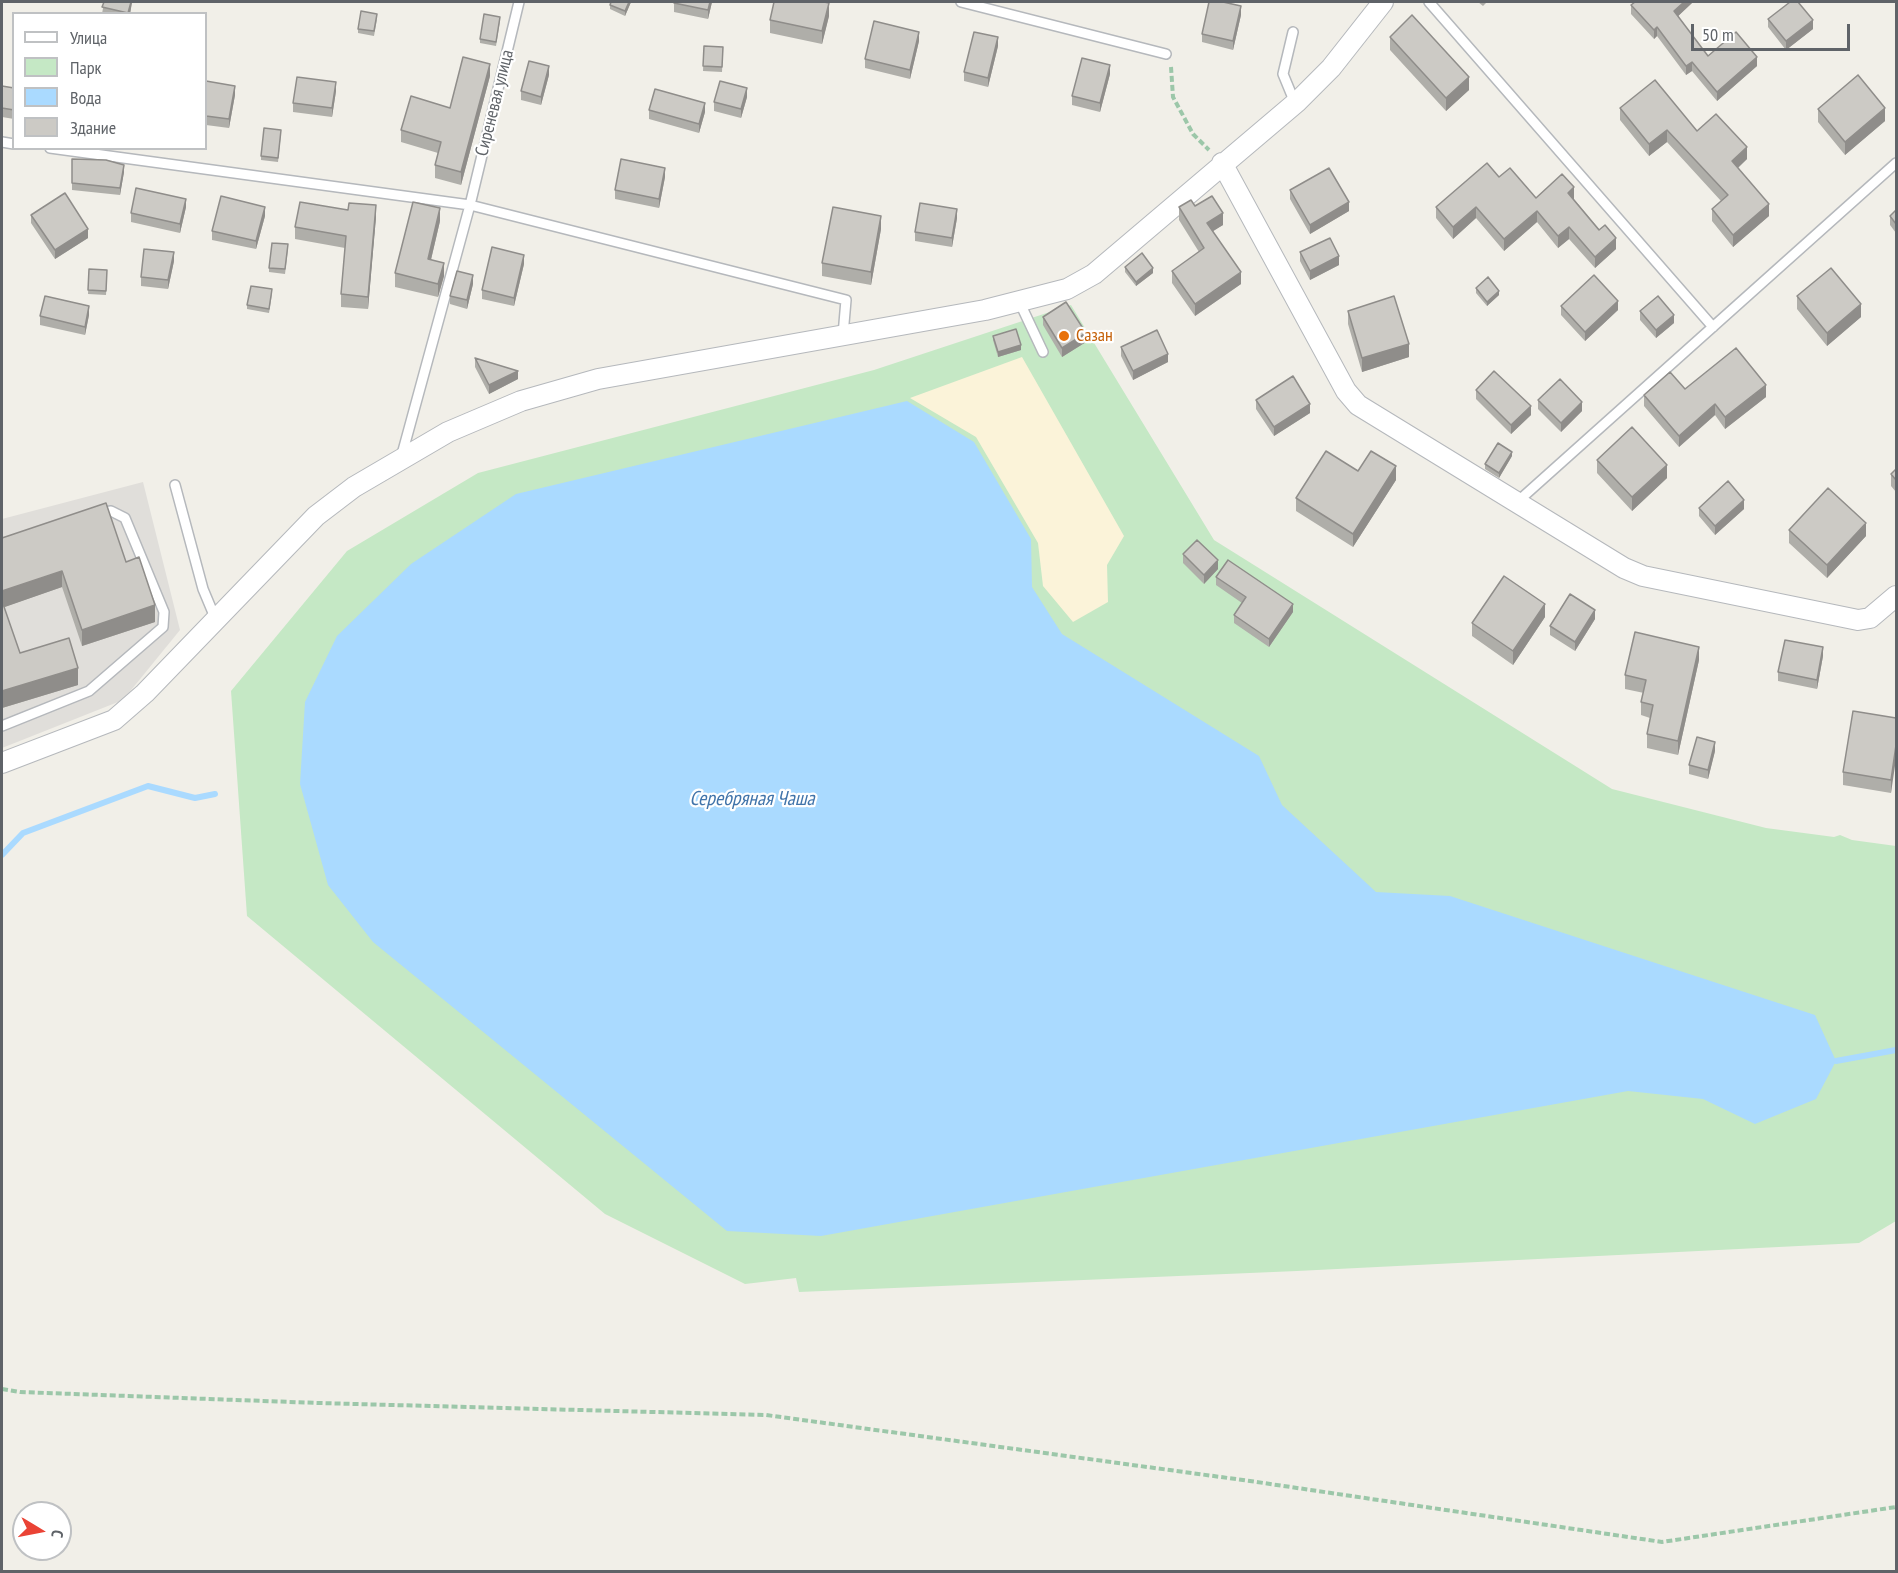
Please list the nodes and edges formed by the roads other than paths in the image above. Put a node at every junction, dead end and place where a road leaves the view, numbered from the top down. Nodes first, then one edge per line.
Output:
1 (519, 2) edge
2 (961, 2) edge
3 (1383, 2) edge
4 (1428, 2) edge
5 (1293, 32) dead end
6 (1166, 54) road end
7 (1295, 103) junction
8 (65, 150) edge
9 (1222, 163) junction
10 (1896, 163) edge
11 (470, 205) junction
12 (1018, 301) junction
13 (1713, 327) junction
14 (843, 335) junction
15 (1043, 352) dead end
16 (401, 458) junction
17 (175, 485) dead end
18 (1516, 503) junction
19 (90, 515) edge
20 (1896, 596) edge
21 (216, 620) junction
22 (2, 726) edge
23 (2, 763) edge

1 - 11 lane, Сиреневая улица
2 - 6 lane
3 - 7 street
4 - 13 lane
5 - 7 lane
7 - 9 street
8 - 11 lane
9 - 12 street
9 - 18 street
10 - 13 lane
11 - 14 lane
11 - 16 lane, Сиреневая улица
12 - 14 street
12 - 15 lane
13 - 18 lane
14 - 16 street
16 - 21 street
17 - 21 lane
18 - 20 street
19 - 22 lane
21 - 23 street

